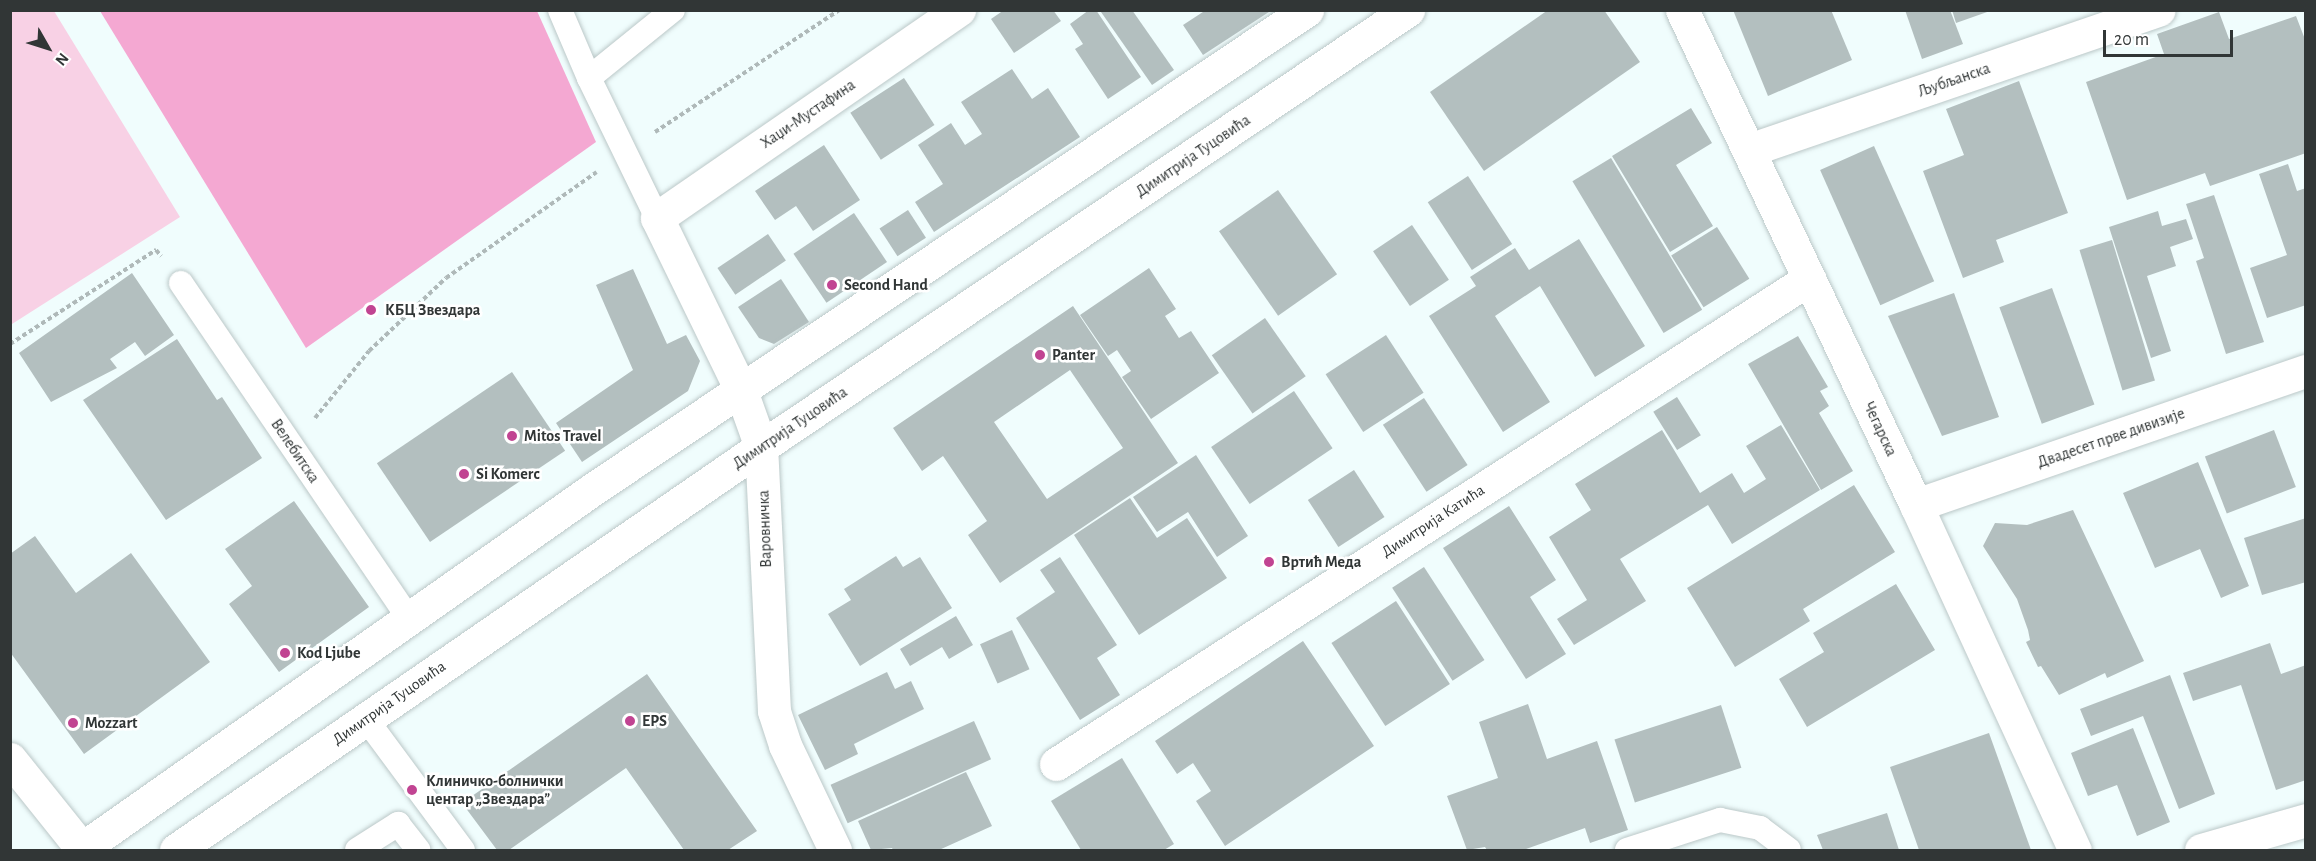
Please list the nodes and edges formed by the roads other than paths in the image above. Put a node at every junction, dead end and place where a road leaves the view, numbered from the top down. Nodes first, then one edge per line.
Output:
1 (560, 10) edge
2 (673, 10) edge
3 (959, 10) edge
4 (1307, 10) edge
5 (1408, 10) edge
6 (1682, 10) edge
7 (2159, 10) edge
8 (589, 78) junction
9 (1749, 150) junction
10 (657, 218) junction
11 (1809, 279) junction
12 (181, 283) road end
13 (2306, 371) edge
14 (740, 388) junction
15 (761, 447) junction
16 (1916, 506) junction
17 (409, 619) junction
18 (366, 719) junction
19 (10, 759) edge
20 (1056, 764) dead end
21 (2306, 820) edge
22 (81, 850) edge
23 (176, 850) edge
24 (357, 850) edge
25 (418, 850) edge
26 (463, 850) edge
27 (835, 850) edge
28 (1627, 850) edge
29 (1789, 850) edge
30 (2074, 850) edge
31 (2201, 850) edge

1 - 8 lane
2 - 8 lane
3 - 10 street, Хаџи-Мустафина
4 - 14 street
5 - 15 street, Димитрија Туцовића
6 - 9 street, Чегарска
7 - 9 street, Љубљанска
8 - 10 lane
9 - 11 street, Чегарска
10 - 14 street, Варовничка
11 - 16 street, Чегарска
11 - 20 street, Димитрија Катића
12 - 17 lane, Велебитска
13 - 16 street, Двадесет прве дивизије
14 - 15 street, Варовничка
14 - 17 street
15 - 18 street, Димитрија Туцовића
15 - 27 street, Варовничка
16 - 30 street, Чегарска
17 - 22 street
18 - 23 street, Димитрија Туцовића
18 - 26 lane
19 - 22 street
21 - 31 street
24 - 25 lane
28 - 29 lane

